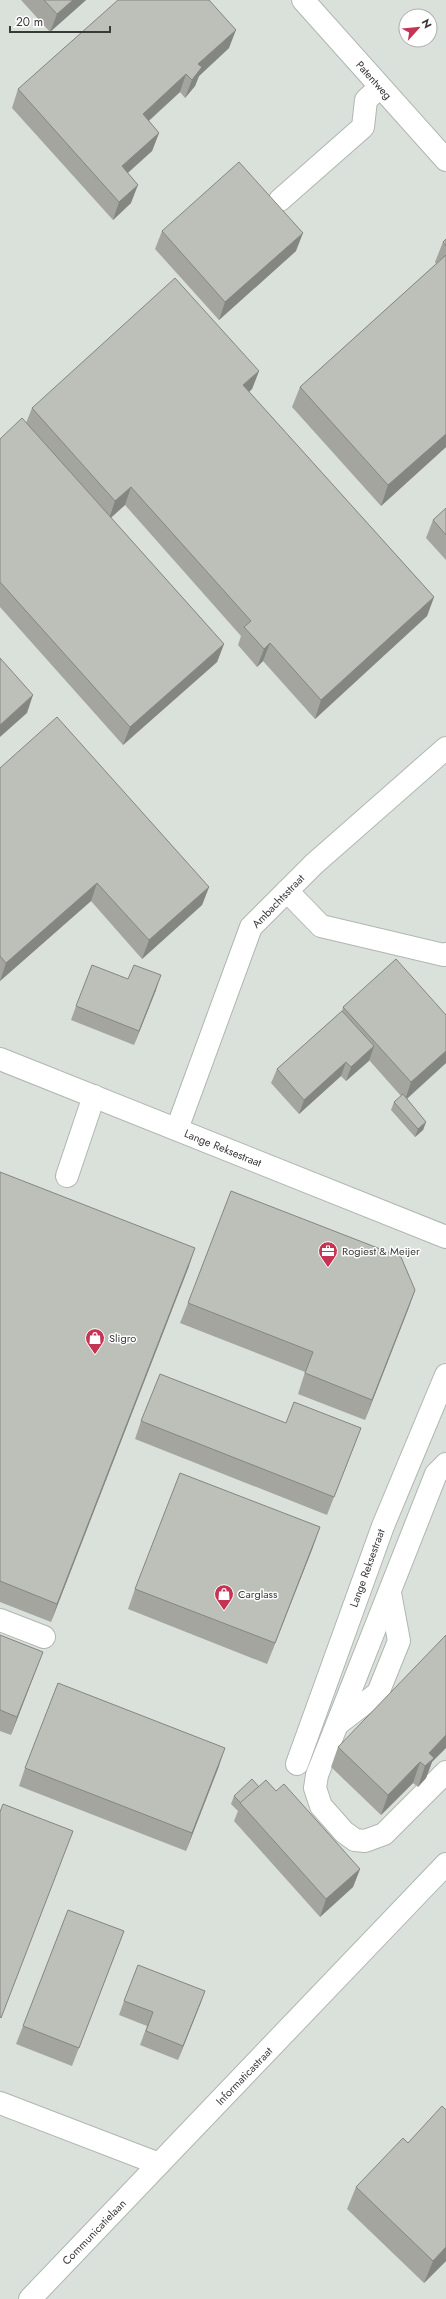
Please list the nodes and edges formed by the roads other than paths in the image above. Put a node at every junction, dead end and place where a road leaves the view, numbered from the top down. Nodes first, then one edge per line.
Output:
1 (302, 0) edge
2 (380, 87) junction
3 (446, 160) edge
4 (280, 200) dead end
5 (446, 748) edge
6 (287, 891) junction
7 (446, 954) edge
8 (0, 1059) edge
9 (94, 1096) junction
10 (177, 1129) junction
11 (67, 1176) dead end
12 (446, 1238) edge
13 (446, 1375) edge
14 (446, 1464) edge
15 (0, 1620) edge
16 (44, 1637) dead end
17 (297, 1764) dead end
18 (446, 1772) edge
19 (446, 1864) edge
20 (0, 2103) edge
21 (159, 2164) junction
22 (30, 2299) edge

1 - 2 street, Patentweg
2 - 3 street, Patentweg
2 - 4 street
5 - 6 street, Ambachtsstraat
6 - 7 street
6 - 10 street, Ambachtsstraat
8 - 9 street, Lange Reksestraat
9 - 10 street, Lange Reksestraat
9 - 11 street
10 - 12 street, Lange Reksestraat
13 - 17 street, Lange Reksestraat
14 - 18 street
15 - 16 street
19 - 21 street, Informaticastraat
20 - 21 street
21 - 22 street, Communicatielaan

